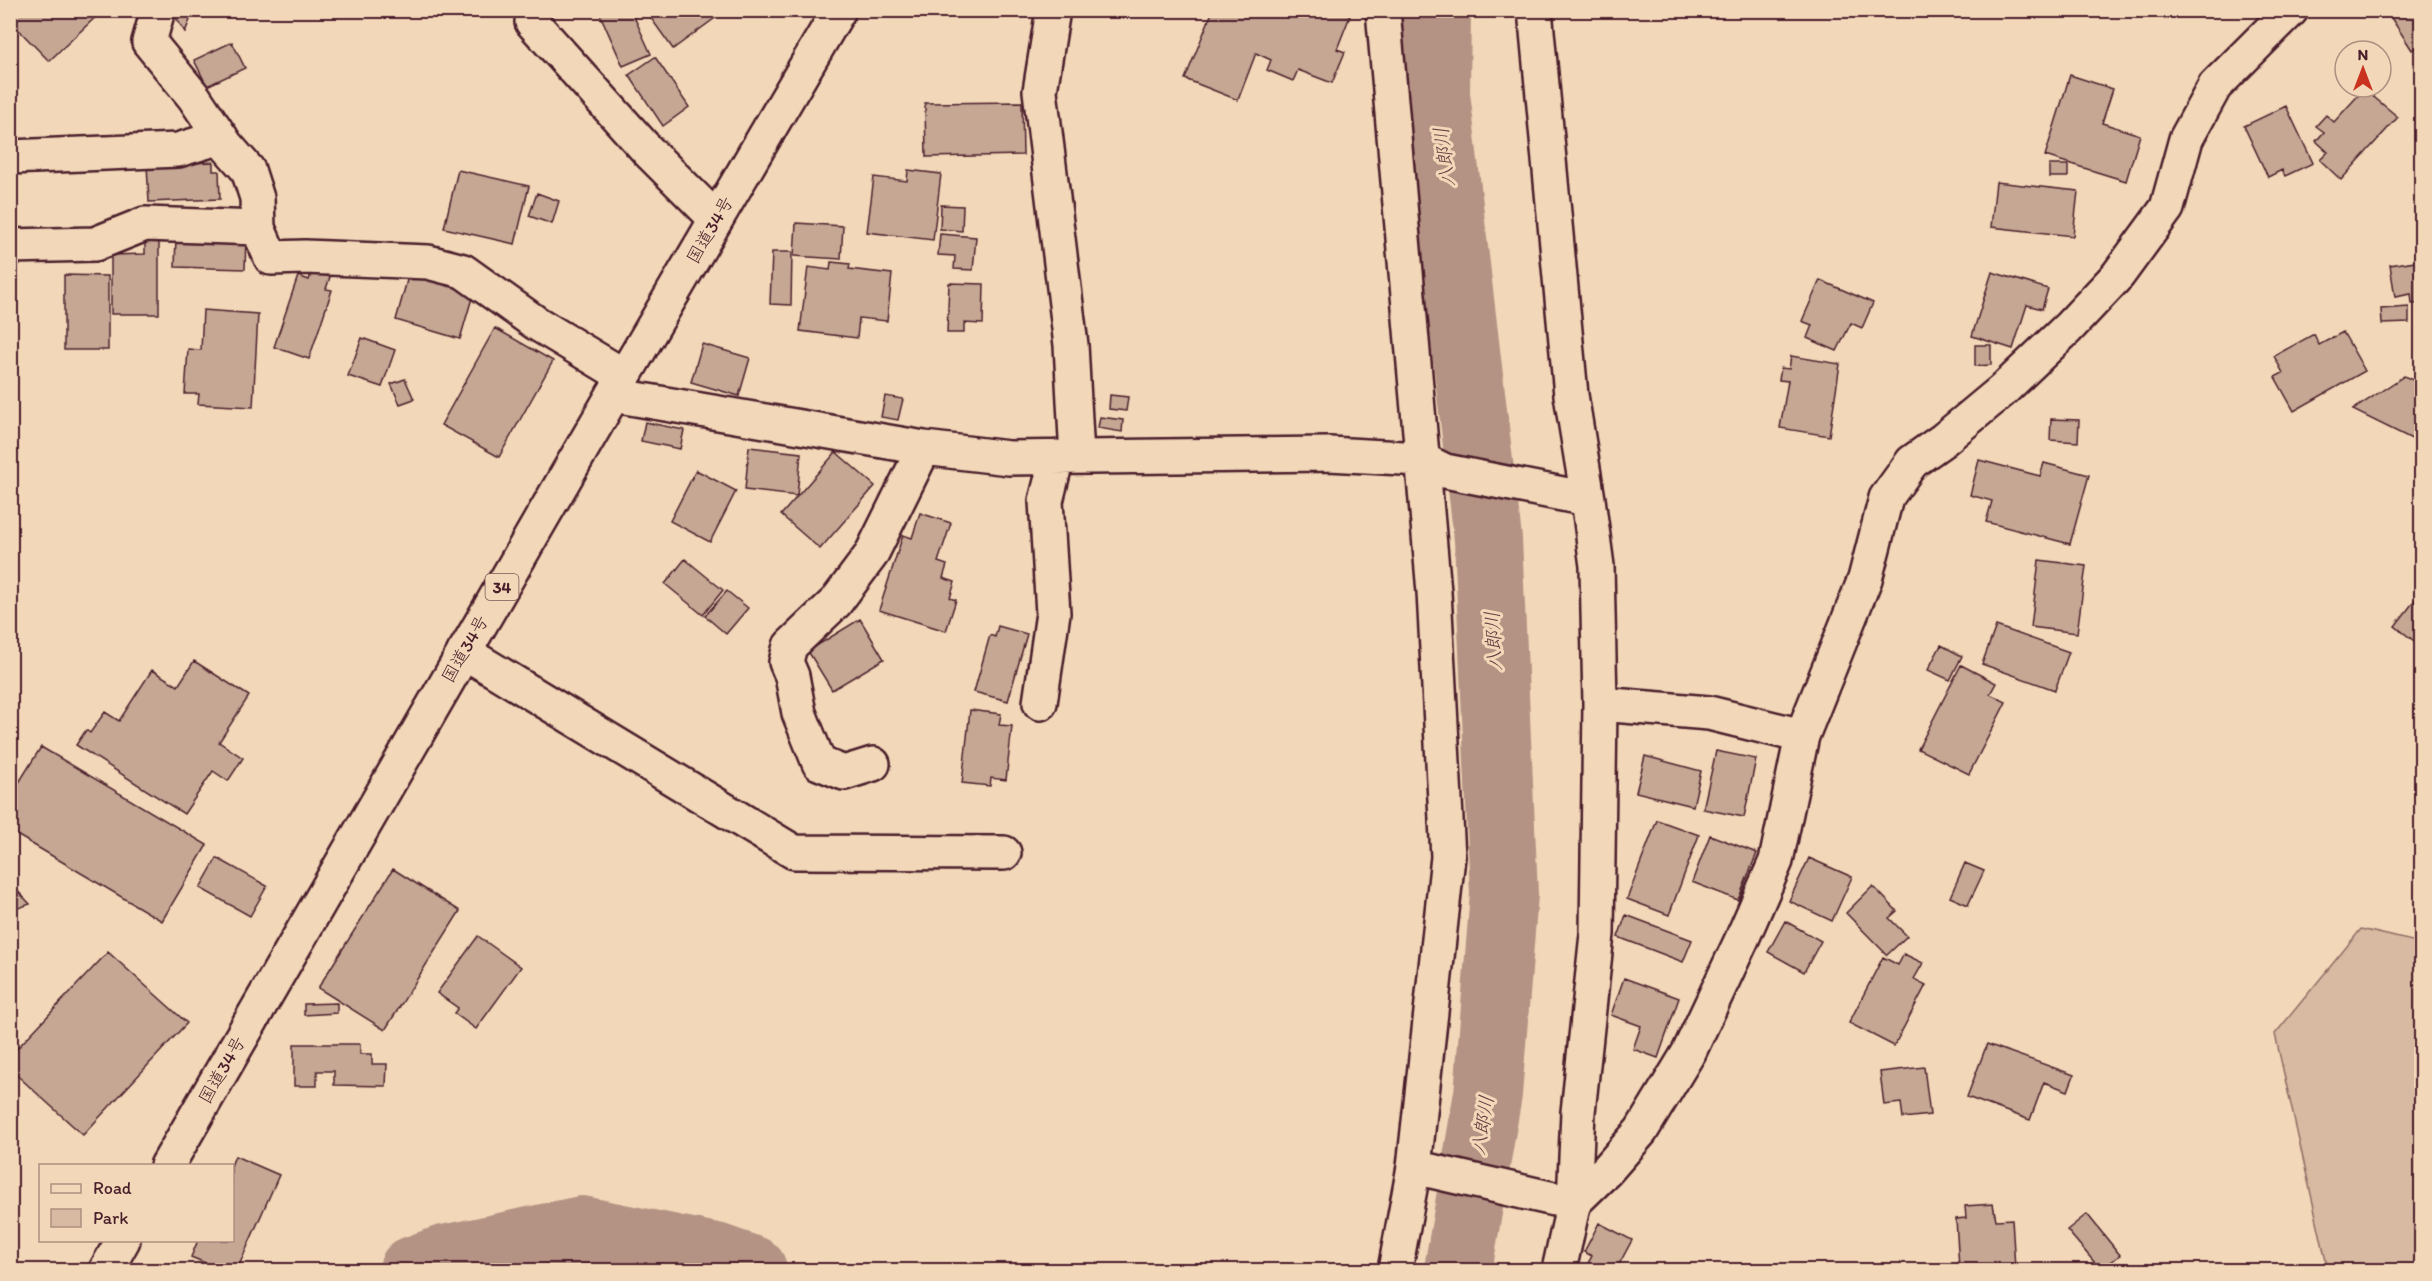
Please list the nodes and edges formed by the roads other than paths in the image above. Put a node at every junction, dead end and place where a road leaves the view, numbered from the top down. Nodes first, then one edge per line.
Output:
1 (158, 10) edge
2 (840, 10) edge
3 (1053, 10) edge
4 (1383, 10) edge
5 (1535, 10) edge
6 (2291, 10) edge
7 (532, 22) dead end
8 (221, 137) junction
9 (10, 157) edge
10 (716, 219) junction
11 (258, 228) junction
12 (10, 246) edge
13 (619, 386) junction
14 (924, 448) junction
15 (1067, 457) junction
16 (1433, 465) junction
17 (1578, 498) junction
18 (464, 652) junction
19 (1040, 704) dead end
20 (1600, 704) junction
21 (1802, 736) junction
22 (873, 764) dead end
23 (1004, 853) dead end
24 (168, 1164) edge
25 (1414, 1167) junction
26 (1564, 1201) junction
27 (122, 1242) edge
28 (106, 1270) edge
29 (1395, 1270) edge
30 (1559, 1270) edge

1 - 8 main road
2 - 10 main road, 国道34号 / 34
3 - 15 main road
4 - 16 main road
5 - 17 main road
6 - 21 main road
7 - 10 main road
8 - 9 main road
8 - 11 main road
10 - 13 main road, 国道34号 / 34
11 - 12 main road
11 - 13 main road
13 - 14 main road
13 - 18 main road, 国道34号 / 34
14 - 15 main road
14 - 22 main road
15 - 16 main road
15 - 19 main road
16 - 17 main road
16 - 25 main road
17 - 20 main road
18 - 23 main road
18 - 24 main road, 国道34号 / 34
20 - 21 main road
20 - 26 main road
21 - 26 main road
25 - 26 main road
25 - 29 main road
26 - 30 main road
27 - 28 main road

